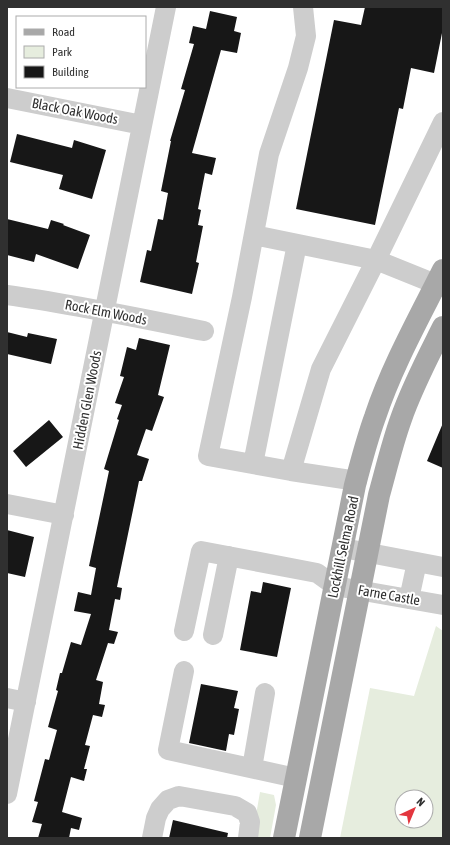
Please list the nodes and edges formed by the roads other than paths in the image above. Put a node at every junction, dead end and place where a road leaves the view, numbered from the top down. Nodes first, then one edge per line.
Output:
1 (166, 7) edge
2 (303, 7) edge
3 (7, 98) edge
4 (443, 122) edge
5 (142, 125) junction
6 (254, 235) junction
7 (298, 244) junction
8 (376, 260) junction
9 (441, 280) edge
10 (7, 295) edge
11 (105, 311) junction
12 (443, 327) edge
13 (204, 331) dead end
14 (253, 464) junction
15 (291, 471) junction
16 (356, 481) junction
17 (7, 504) edge
18 (64, 515) junction
19 (343, 548) junction
20 (368, 552) junction
21 (230, 556) junction
22 (417, 562) junction
23 (443, 567) edge
24 (335, 586) junction
25 (360, 590) junction
26 (408, 599) junction
27 (443, 605) edge
28 (184, 631) dead end
29 (213, 635) dead end
30 (184, 671) dead end
31 (265, 693) dead end
32 (16, 700) edge
33 (252, 768) junction
34 (296, 778) junction
35 (7, 794) edge
36 (152, 838) edge
37 (248, 838) edge
38 (284, 838) edge
39 (310, 838) edge

1 - 5 street, Hidden Glen Woods
2 - 6 street
3 - 5 street, Black Oak Woods
4 - 8 street
5 - 11 street, Hidden Glen Woods
6 - 7 street
6 - 14 street
7 - 8 street
7 - 14 street
8 - 9 street
8 - 15 street
9 - 16 main road, Lockhill Selma Road
10 - 11 street, Rock Elm Woods
11 - 13 street, Rock Elm Woods
11 - 18 street, Hidden Glen Woods
12 - 20 main road, Lockhill Selma Road
14 - 15 street
15 - 16 street
16 - 19 main road, Lockhill Selma Road
17 - 18 street
18 - 32 street, Hidden Glen Woods
19 - 20 street
19 - 24 main road, Lockhill Selma Road
20 - 22 street
20 - 25 main road, Lockhill Selma Road
21 - 24 street
21 - 28 street
21 - 29 street
22 - 23 street
22 - 26 street
24 - 25 street, Farne Castle
24 - 34 main road, Lockhill Selma Road
25 - 26 street, Farne Castle
25 - 39 main road, Lockhill Selma Road
26 - 27 street, Farne Castle
30 - 33 street
31 - 33 street
32 - 35 street, Hidden Glen Woods
33 - 34 street
34 - 38 main road, Lockhill Selma Road
36 - 37 street

